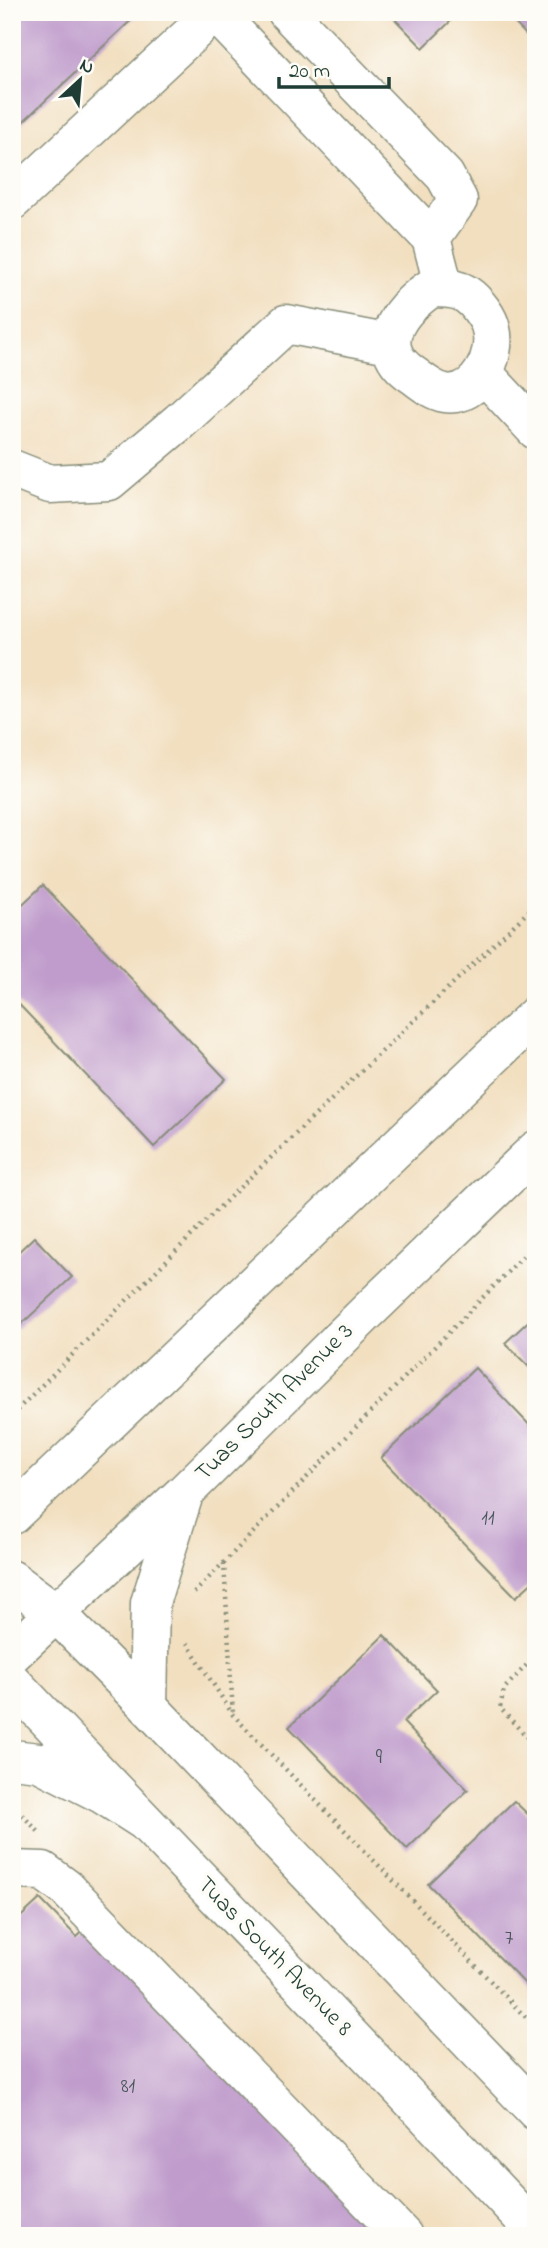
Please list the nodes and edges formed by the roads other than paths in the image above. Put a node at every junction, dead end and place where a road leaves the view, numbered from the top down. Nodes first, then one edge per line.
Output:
1 (215, 12) edge
2 (286, 12) edge
3 (12, 201) edge
4 (431, 238) junction
5 (444, 288) junction
6 (390, 344) junction
7 (484, 374) junction
8 (536, 430) edge
9 (12, 469) edge
10 (536, 1015) edge
11 (536, 1150) edge
12 (185, 1492) junction
13 (12, 1515) edge
14 (12, 1580) edge
15 (55, 1612) junction
16 (12, 1654) edge
17 (12, 1682) edge
18 (148, 1706) junction
19 (12, 1759) edge
20 (141, 1819) junction
21 (12, 1870) edge
22 (536, 2111) edge
23 (536, 2232) edge
24 (403, 2236) edge

1 - 3 main road
1 - 4 main road
2 - 4 main road
4 - 5 main road
5 - 6 main road
5 - 7 main road
6 - 7 main road
6 - 9 main road
7 - 8 main road
10 - 13 main road
11 - 12 main road, Tuas South Avenue 3
12 - 15 main road, Tuas South Avenue 3
12 - 18 main road
14 - 15 main road
15 - 16 main road, Tuas South Avenue 3
15 - 18 main road
17 - 20 main road, Tuas South Avenue 8
18 - 22 main road
19 - 20 main road
20 - 23 main road, Tuas South Avenue 8
21 - 24 main road

